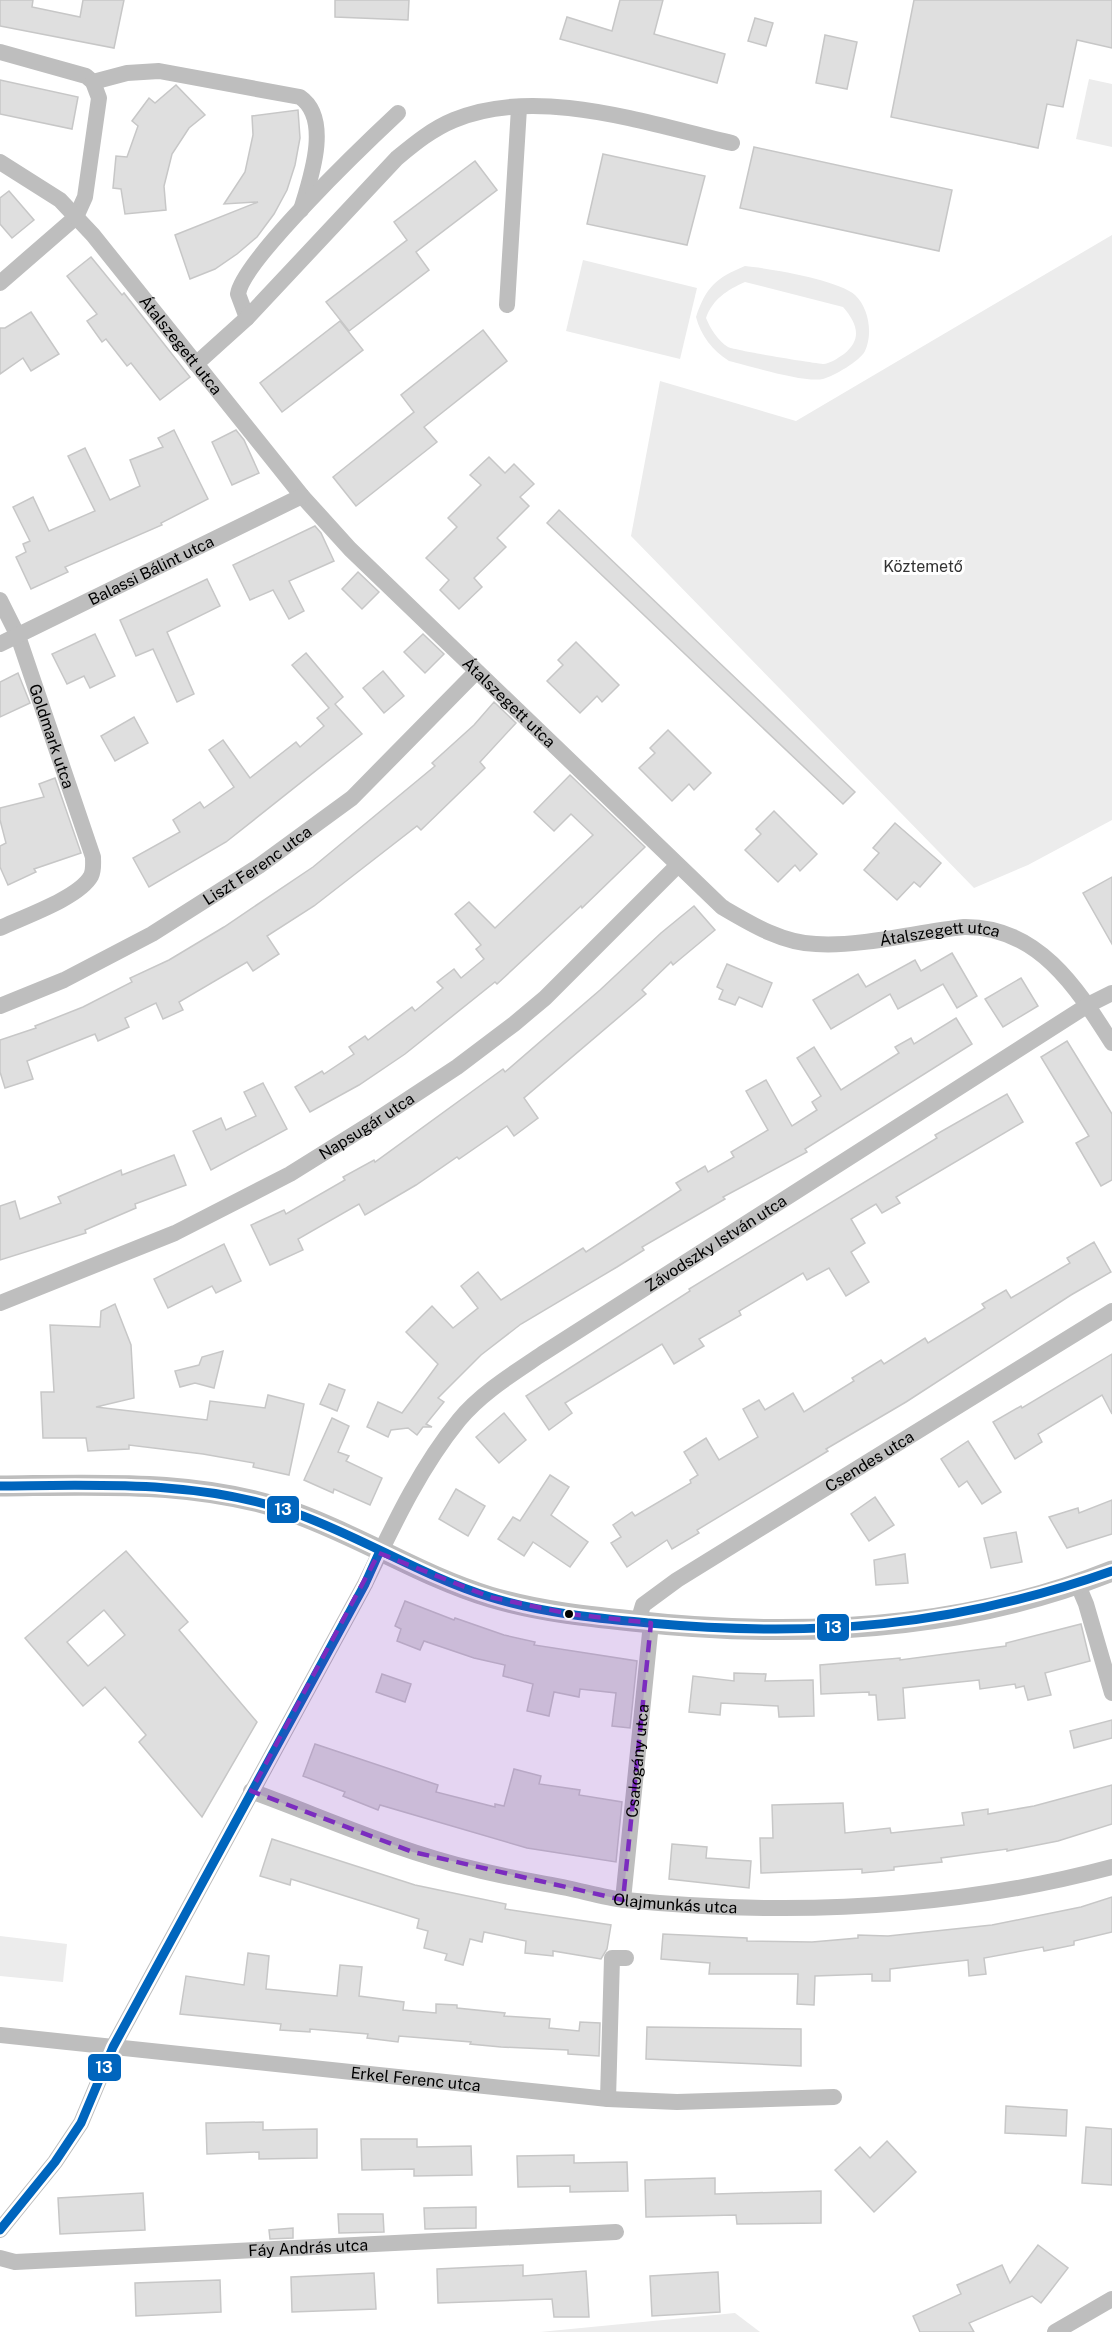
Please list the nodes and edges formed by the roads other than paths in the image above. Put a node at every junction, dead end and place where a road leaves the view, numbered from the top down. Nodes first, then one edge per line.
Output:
1 (0, 52) edge
2 (93, 82) junction
3 (519, 108) junction
4 (398, 113) dead end
5 (732, 143) dead end
6 (0, 162) edge
7 (301, 210) junction
8 (76, 217) junction
9 (0, 283) edge
10 (507, 306) dead end
11 (247, 318) junction
12 (196, 364) junction
13 (302, 496) junction
14 (0, 600) edge
15 (18, 636) junction
16 (0, 644) edge
17 (476, 672) junction
18 (678, 866) junction
19 (0, 928) edge
20 (1112, 993) edge
21 (1088, 1005) junction
22 (0, 1006) edge
23 (1112, 1043) edge
24 (0, 1303) edge
25 (1112, 1311) edge
26 (0, 1486) edge
27 (379, 1553) junction
28 (1112, 1571) edge
29 (1078, 1585) junction
30 (645, 1622) junction
31 (1112, 1693) edge
32 (251, 1791) junction
33 (1112, 1867) edge
34 (624, 1900) junction
35 (626, 1958) dead end
36 (0, 2035) edge
37 (113, 2047) junction
38 (834, 2097) dead end
39 (608, 2099) junction
40 (0, 2230) edge
41 (616, 2232) dead end
42 (0, 2259) edge
43 (1112, 2299) edge
44 (1055, 2332) edge

1 - 2 street
2 - 7 street
2 - 8 street
3 - 5 street
3 - 10 street
3 - 11 street
4 - 7 street
6 - 8 street, Átalszegett utca
7 - 11 street
8 - 9 street
8 - 12 street, Átalszegett utca
11 - 12 street
12 - 13 street, Átalszegett utca
13 - 15 street, Balassi Bálint utca
13 - 17 street, Átalszegett utca
14 - 15 street, Goldmark utca
15 - 16 street, Balassi Bálint utca
15 - 19 street, Goldmark utca
17 - 18 street, Átalszegett utca
17 - 22 street, Liszt Ferenc utca
18 - 21 street, Átalszegett utca
18 - 24 street, Napsugár utca
20 - 21 street, Závodszky István utca
21 - 23 street, Átalszegett utca
21 - 27 street, Závodszky István utca
25 - 30 street, Csendes utca
26 - 27 street
27 - 30 street
27 - 32 street, Závodszky István utca
28 - 29 street
29 - 30 street
29 - 31 street
30 - 34 street, Csalogány utca
32 - 34 street, Olajmunkás utca
32 - 37 street, Závodszky István utca
33 - 34 street, Olajmunkás utca
35 - 39 street
36 - 37 street, Erkel Ferenc utca
37 - 39 street, Erkel Ferenc utca
37 - 40 street, Závodszky István utca
38 - 39 street, Erkel Ferenc utca
41 - 42 street, Fáy András utca
43 - 44 street

